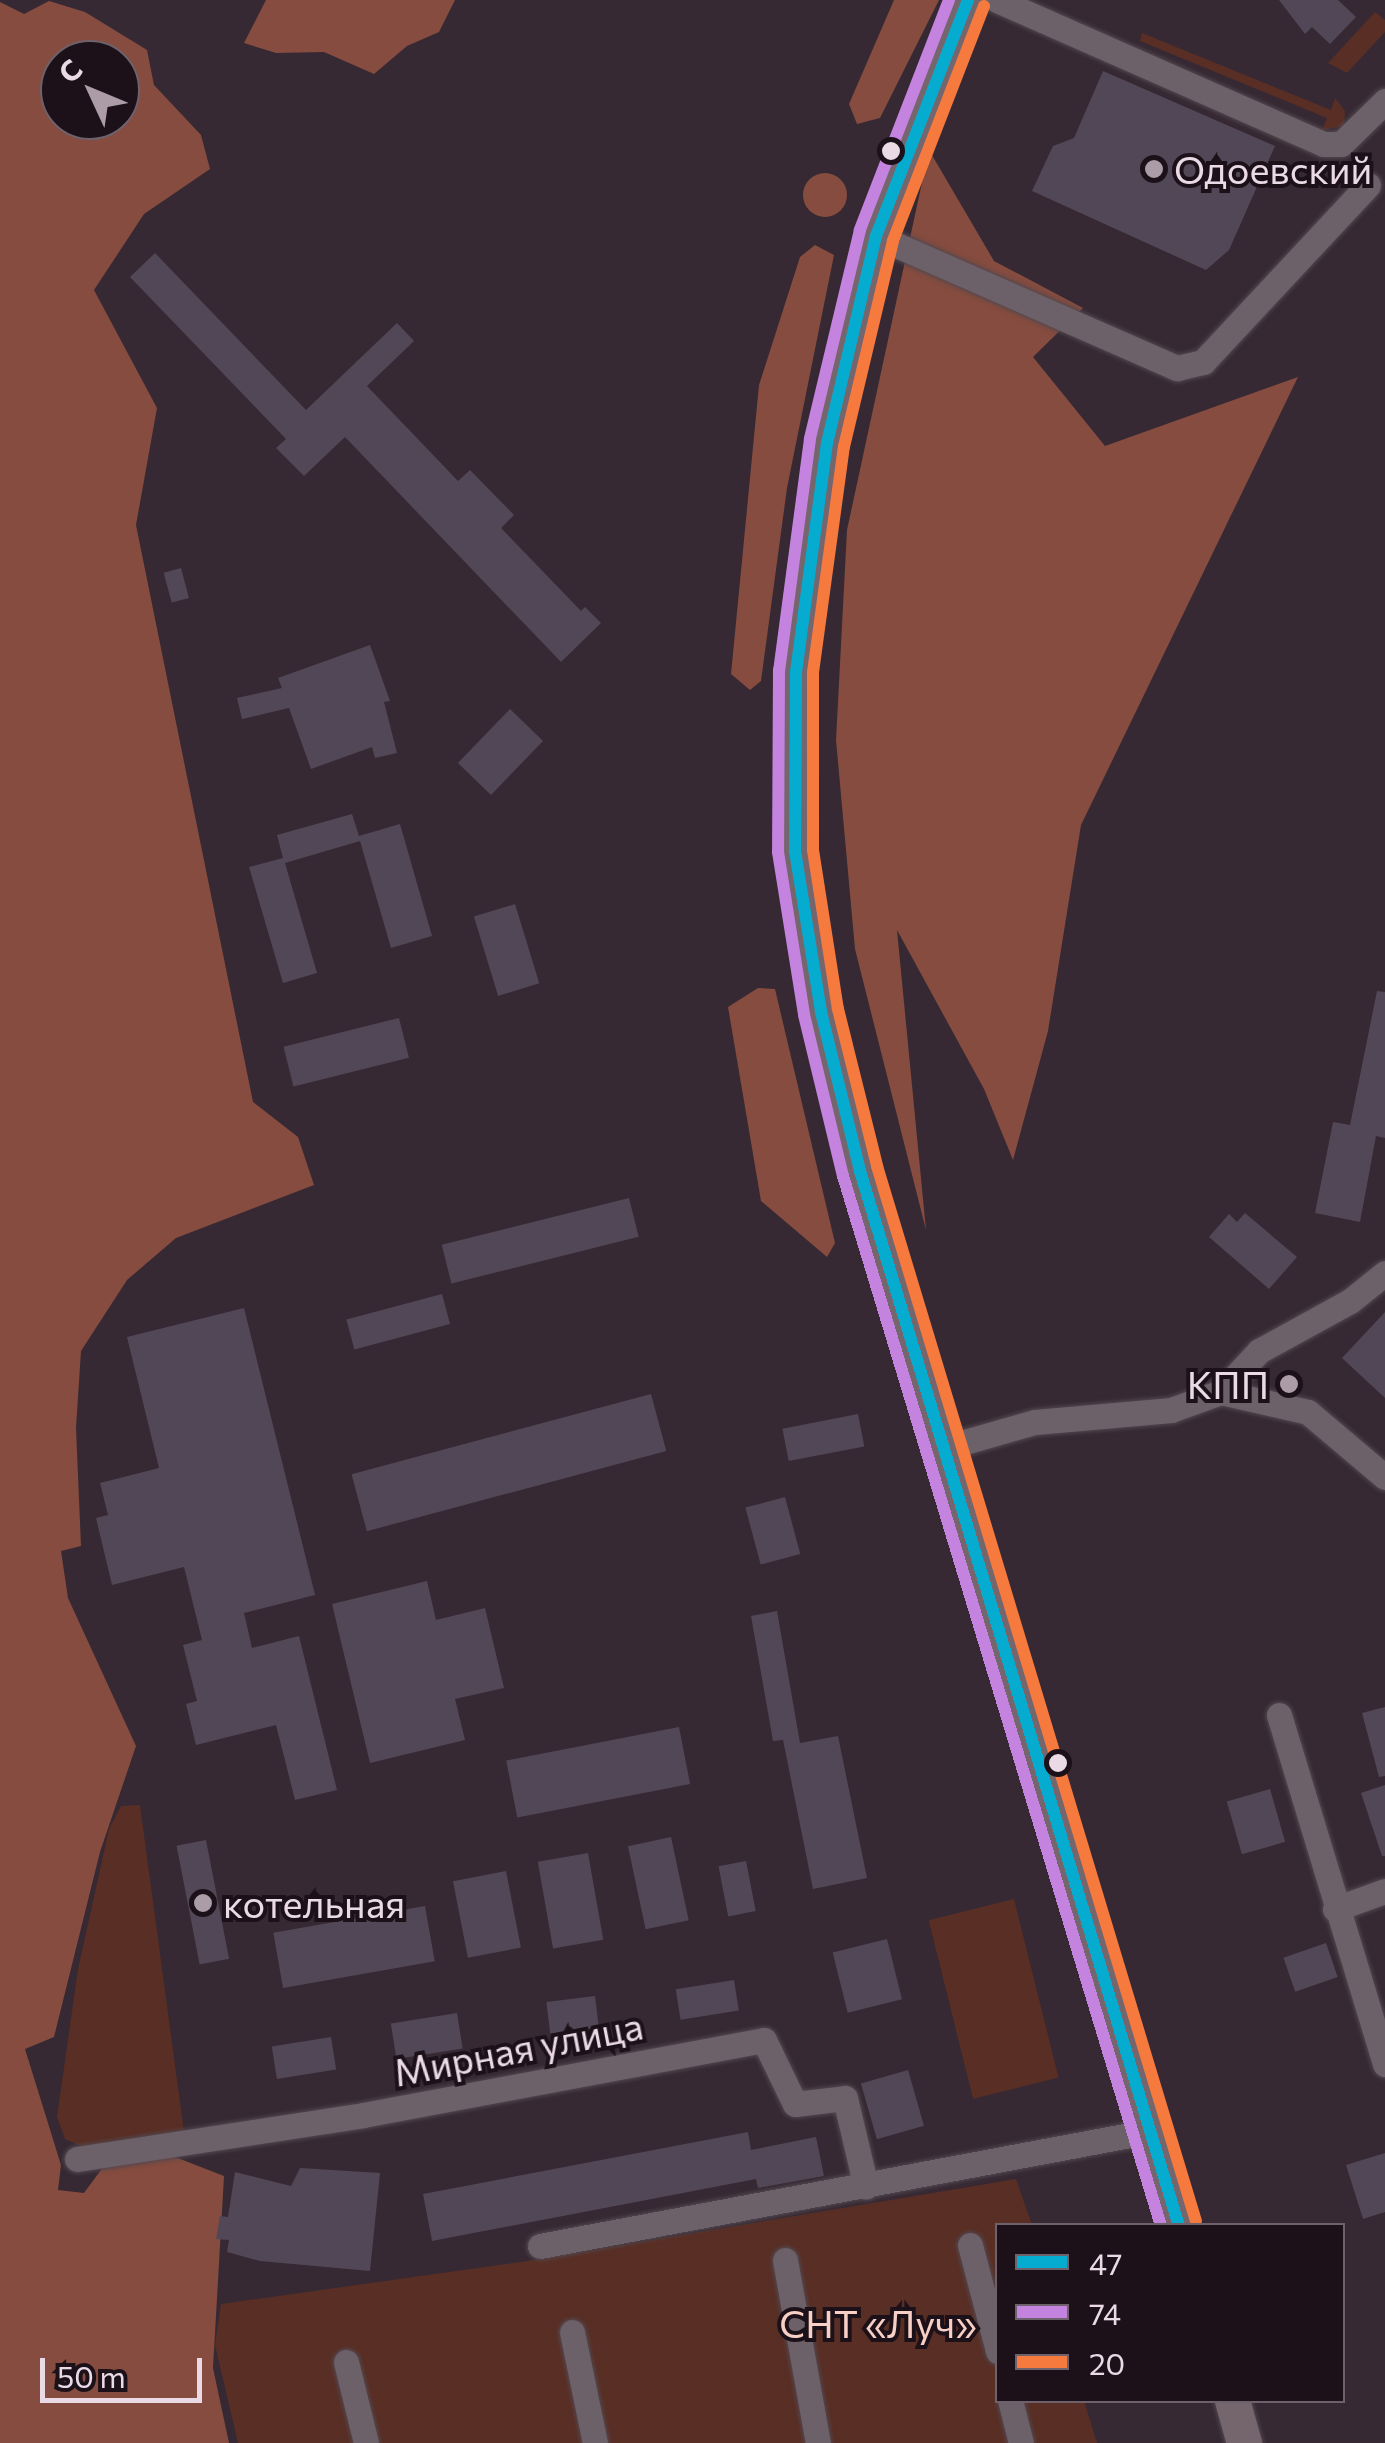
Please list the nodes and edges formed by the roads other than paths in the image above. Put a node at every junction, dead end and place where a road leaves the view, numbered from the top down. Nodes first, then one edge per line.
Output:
1 (968, 0) edge
2 (997, 0) edge
3 (1385, 101) edge
4 (1368, 185) dead end
5 (876, 236) junction
6 (1385, 1273) edge
7 (1221, 1392) junction
8 (946, 1447) junction
9 (1385, 1477) edge
10 (1279, 1715) dead end
11 (1385, 1891) edge
12 (1335, 1909) junction
13 (1385, 2064) edge
14 (1151, 2132) junction
15 (76, 2159) dead end
16 (866, 2186) junction
17 (1178, 2223) edge
18 (970, 2245) dead end
19 (540, 2246) dead end
20 (785, 2260) dead end
21 (572, 2332) dead end
22 (995, 2340) edge
23 (346, 2362) dead end
24 (1011, 2403) edge
25 (1233, 2403) edge
26 (366, 2443) edge
27 (595, 2443) edge
28 (818, 2443) edge
29 (1021, 2443) edge
30 (1244, 2443) edge

1 - 5 street
2 - 3 street
4 - 5 street
5 - 8 street
6 - 7 street
7 - 8 street
7 - 9 street
8 - 14 street
10 - 12 street
11 - 12 street
12 - 13 street
14 - 16 street
14 - 17 street
15 - 16 street, Мирная улица
16 - 19 street
18 - 22 street
20 - 28 street
21 - 27 street
23 - 26 street
24 - 29 street
25 - 30 street

